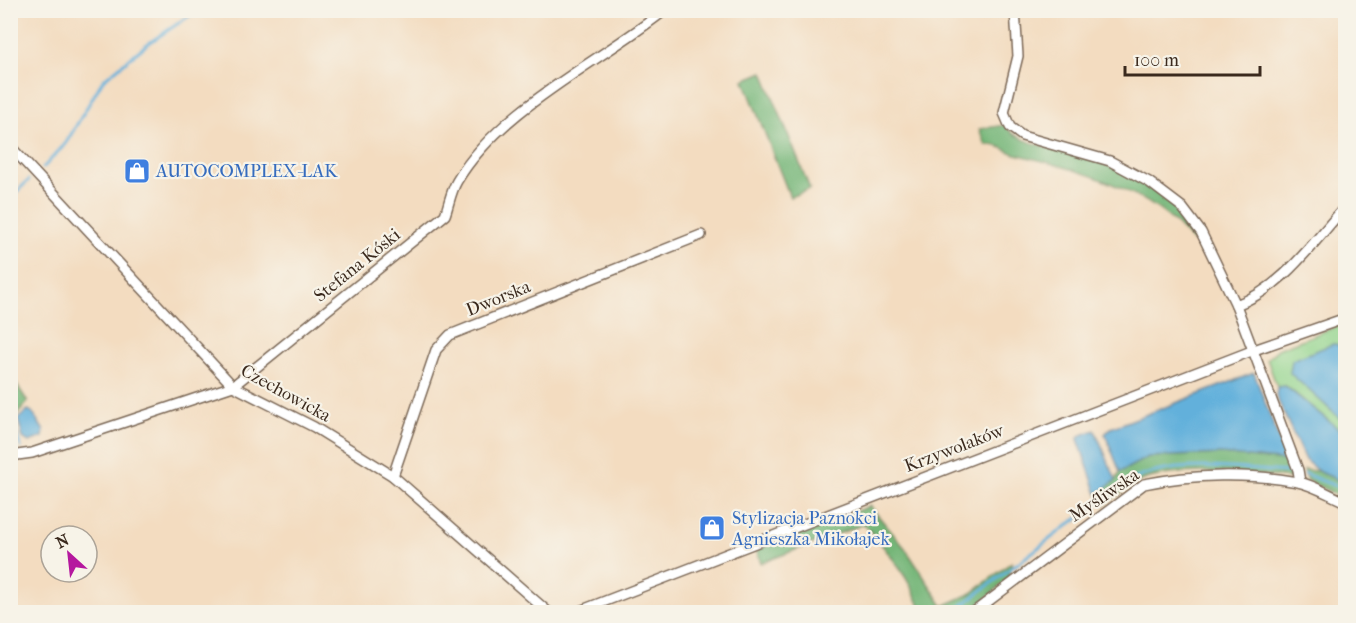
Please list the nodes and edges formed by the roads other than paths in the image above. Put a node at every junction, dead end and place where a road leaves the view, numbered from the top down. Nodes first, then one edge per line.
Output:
1 (665, 10) edge
2 (1015, 10) edge
3 (10, 146) edge
4 (1346, 206) edge
5 (701, 234) dead end
6 (1236, 305) junction
7 (1346, 318) edge
8 (1254, 350) junction
9 (233, 386) junction
10 (10, 456) edge
11 (393, 476) junction
12 (1300, 482) junction
13 (1346, 502) edge
14 (548, 612) edge
15 (576, 612) edge
16 (974, 612) edge

1 - 9 street, Stefana Kóski
2 - 6 street
3 - 9 street, Czechowicka
4 - 6 street
5 - 11 street, Dworska
6 - 8 street
7 - 8 street, Krzywolaków
8 - 12 street
8 - 15 street, Krzywolaków
9 - 10 street, Stefana Kóski
9 - 11 street, Czechowicka
11 - 14 street, Czechowicka
12 - 13 street, Myśliwska
12 - 16 street, Myśliwska

